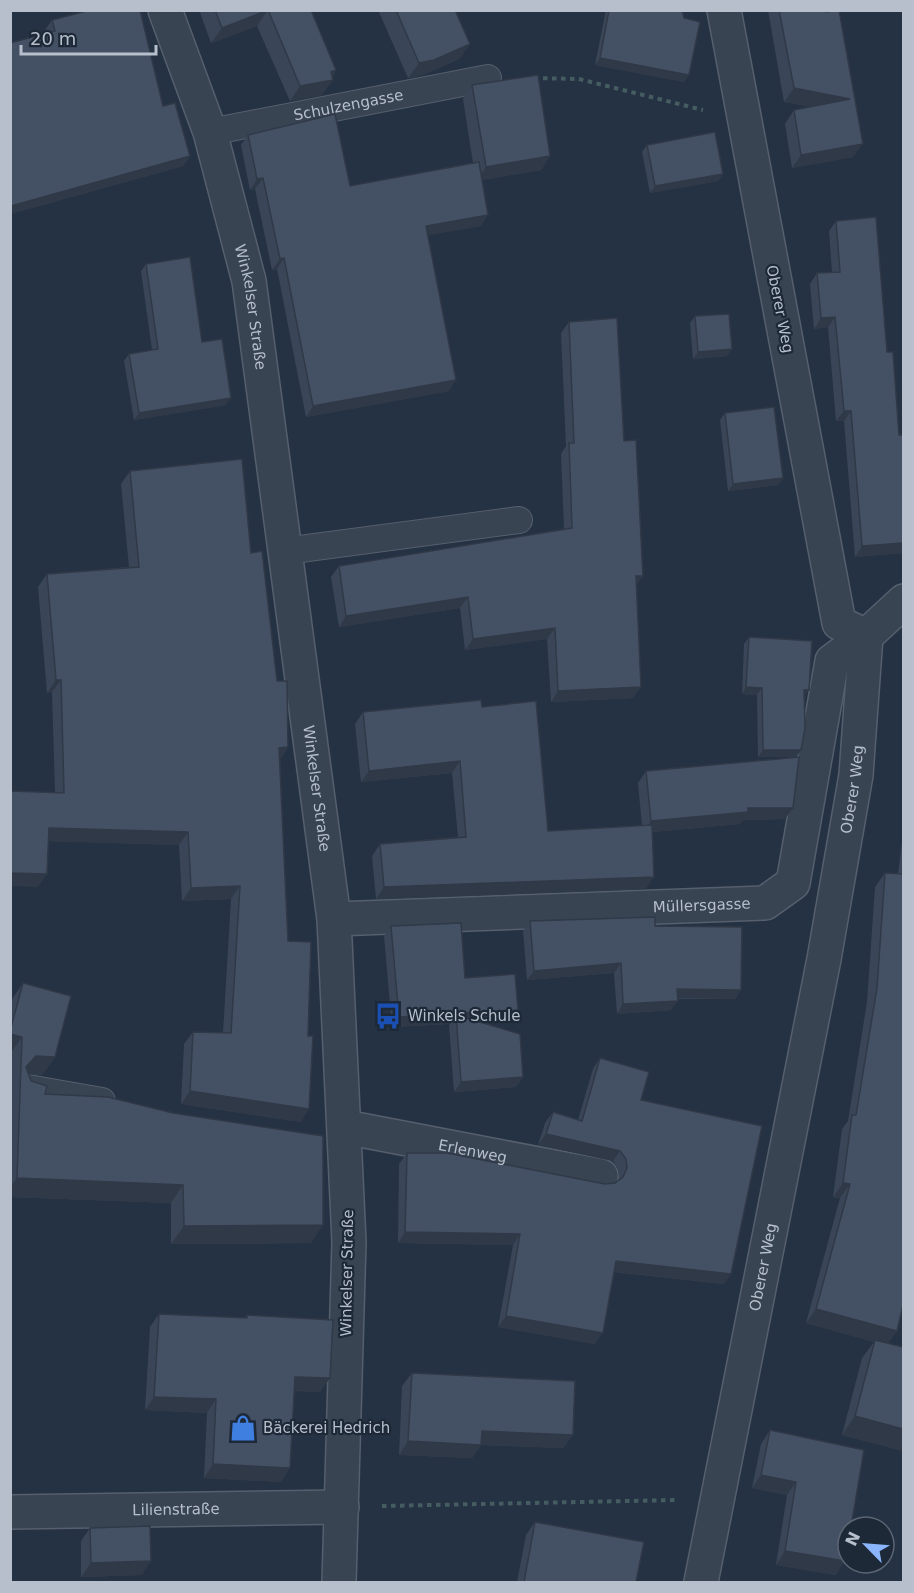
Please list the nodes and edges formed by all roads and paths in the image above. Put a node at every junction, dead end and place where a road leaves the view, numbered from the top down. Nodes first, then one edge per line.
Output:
1 (165, 10) edge
2 (724, 10) edge
3 (488, 78) joint
4 (742, 106) junction
5 (210, 132) junction
6 (519, 520) dead end
7 (285, 551) junction
8 (903, 601) edge
9 (866, 636) junction
10 (334, 919) junction
11 (28, 1088) edge
12 (129, 1108) edge
13 (336, 1137) junction
14 (601, 1176) dead end
15 (718, 1499) junction
16 (342, 1507) junction
17 (10, 1512) edge
18 (339, 1582) edge
19 (701, 1582) edge

1 - 5 street, Winkelser Straße
2 - 4 street, Oberer Weg
3 - 4 path
3 - 5 lane, Schulzengasse
4 - 9 street, Oberer Weg
5 - 7 street, Winkelser Straße
6 - 7 lane
7 - 10 street, Winkelser Straße
8 - 9 street, Müllersgasse
9 - 10 street, Müllersgasse
9 - 15 street, Oberer Weg
10 - 13 street, Winkelser Straße
11 - 12 lane
13 - 14 street, Erlenweg
13 - 16 street, Winkelser Straße
15 - 16 path
15 - 19 street, Oberer Weg
16 - 17 street, Lilienstraße
16 - 18 street, Winkelser Straße

